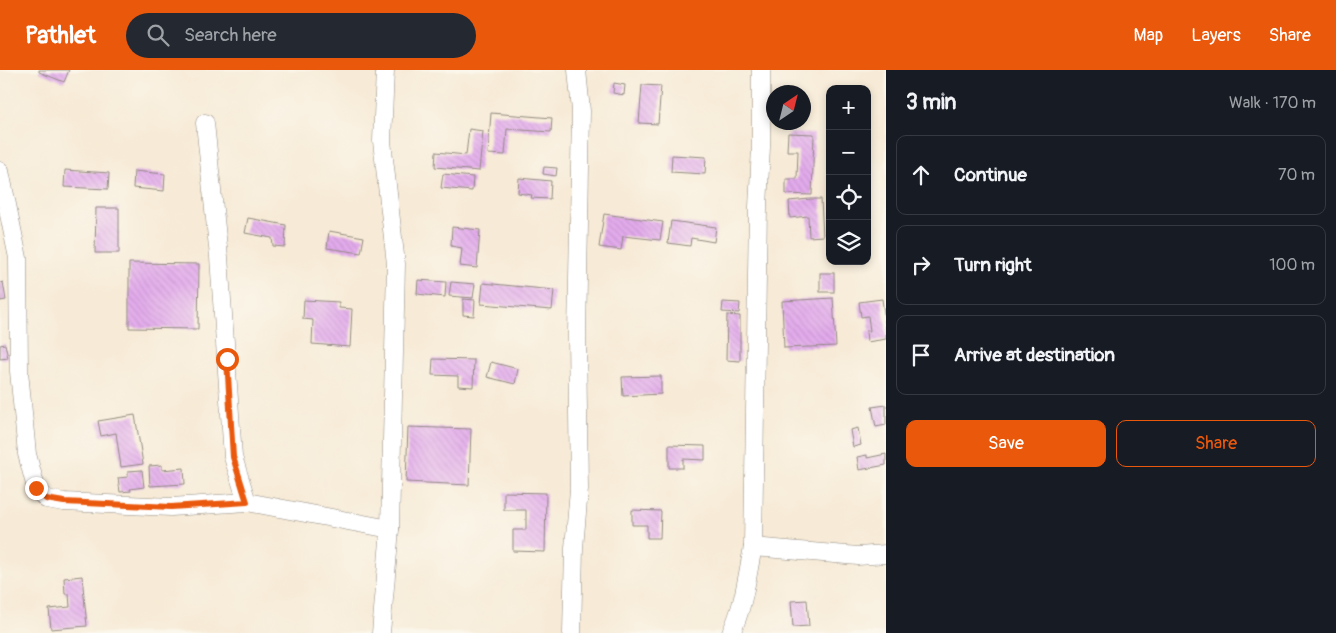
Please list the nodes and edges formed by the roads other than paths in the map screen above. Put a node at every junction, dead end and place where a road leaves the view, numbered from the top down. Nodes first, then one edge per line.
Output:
1 (385, 70) edge
2 (578, 70) edge
3 (761, 70) edge
4 (205, 123) dead end
5 (0, 171) edge
6 (0, 255) edge
7 (18, 258) junction
8 (247, 502) junction
9 (390, 529) junction
10 (753, 547) junction
11 (886, 554) edge
12 (381, 633) edge
13 (572, 633) edge
14 (731, 633) edge

1 - 9 street
2 - 13 street
3 - 10 street
4 - 8 street
5 - 7 street
6 - 7 street
7 - 8 street
8 - 9 street
9 - 12 street
10 - 11 street
10 - 14 street

